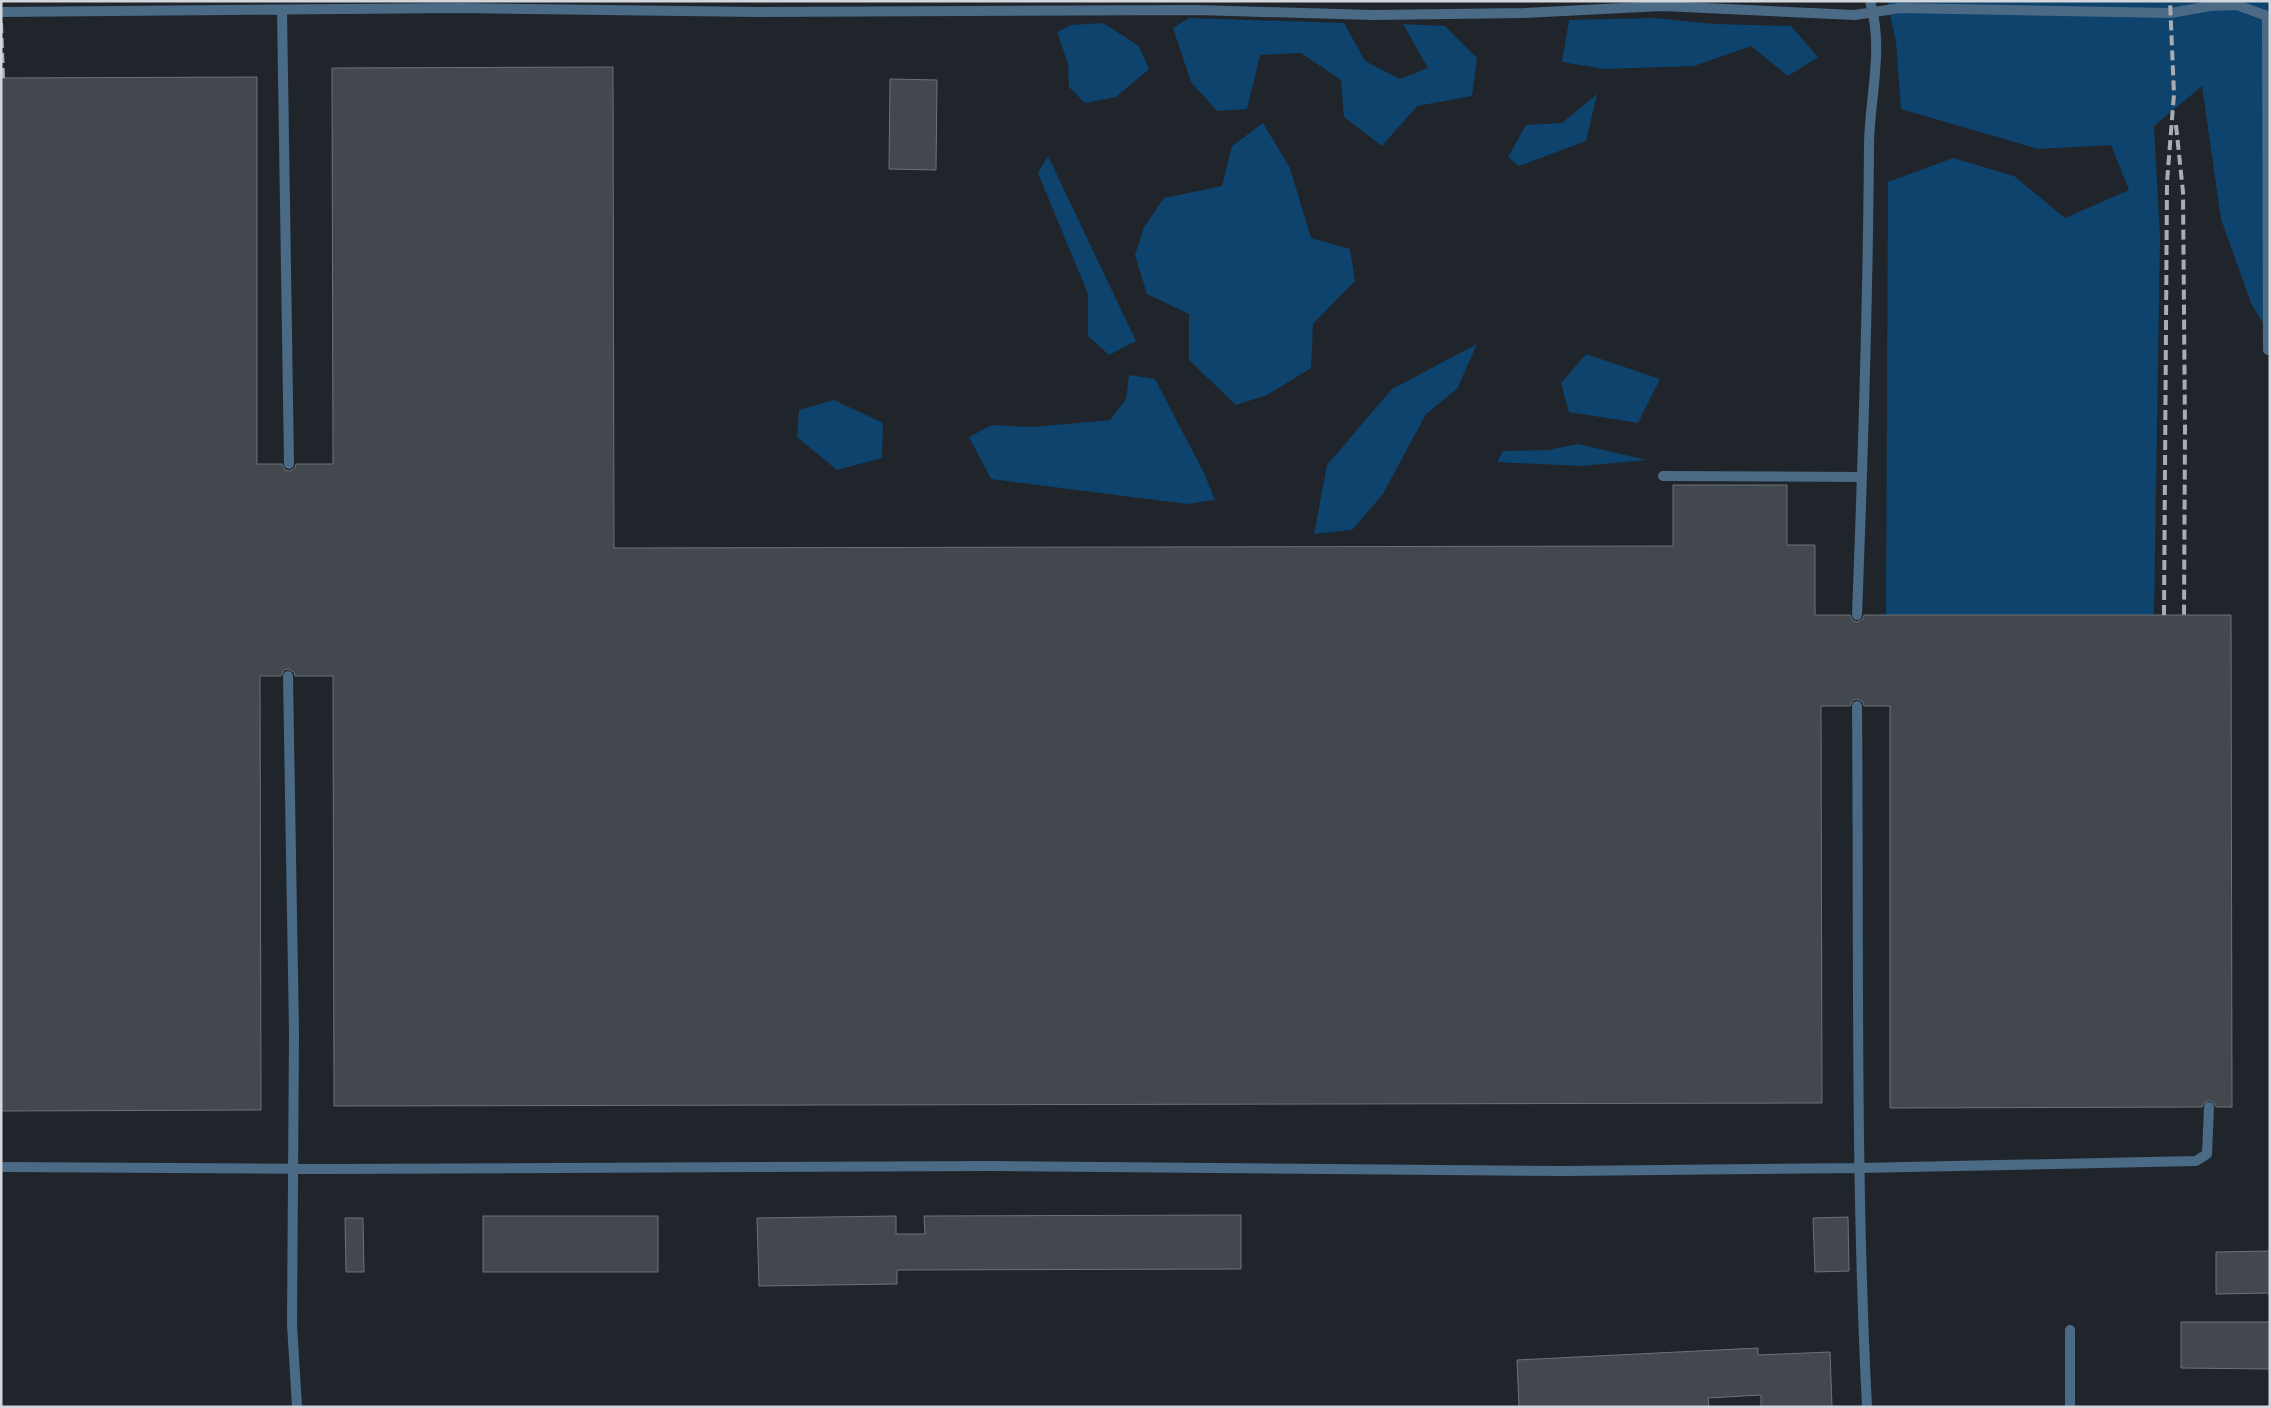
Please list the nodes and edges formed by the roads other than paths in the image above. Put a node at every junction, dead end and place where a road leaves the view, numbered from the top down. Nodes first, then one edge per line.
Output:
1 (1870, 1) edge
2 (1164, 6) edge
3 (282, 10) junction
4 (1, 12) edge
5 (1874, 13) junction
6 (2268, 350) dead end
7 (288, 464) dead end
8 (1663, 476) dead end
9 (1862, 477) junction
10 (1857, 615) dead end
11 (288, 676) dead end
12 (1857, 706) dead end
13 (2209, 1107) dead end
14 (1, 1167) edge
15 (292, 1168) junction
16 (1860, 1168) junction
17 (2070, 1330) dead end
18 (297, 1407) edge
19 (1867, 1407) edge
20 (2070, 1407) edge

1 - 5 lane
2 - 3 lane
2 - 5 lane
3 - 4 lane
3 - 7 lane
5 - 6 lane
5 - 9 lane
8 - 9 lane
9 - 10 lane
11 - 15 lane
12 - 16 lane
13 - 16 lane
14 - 15 lane
15 - 16 lane
15 - 18 lane
16 - 19 lane
17 - 20 lane

